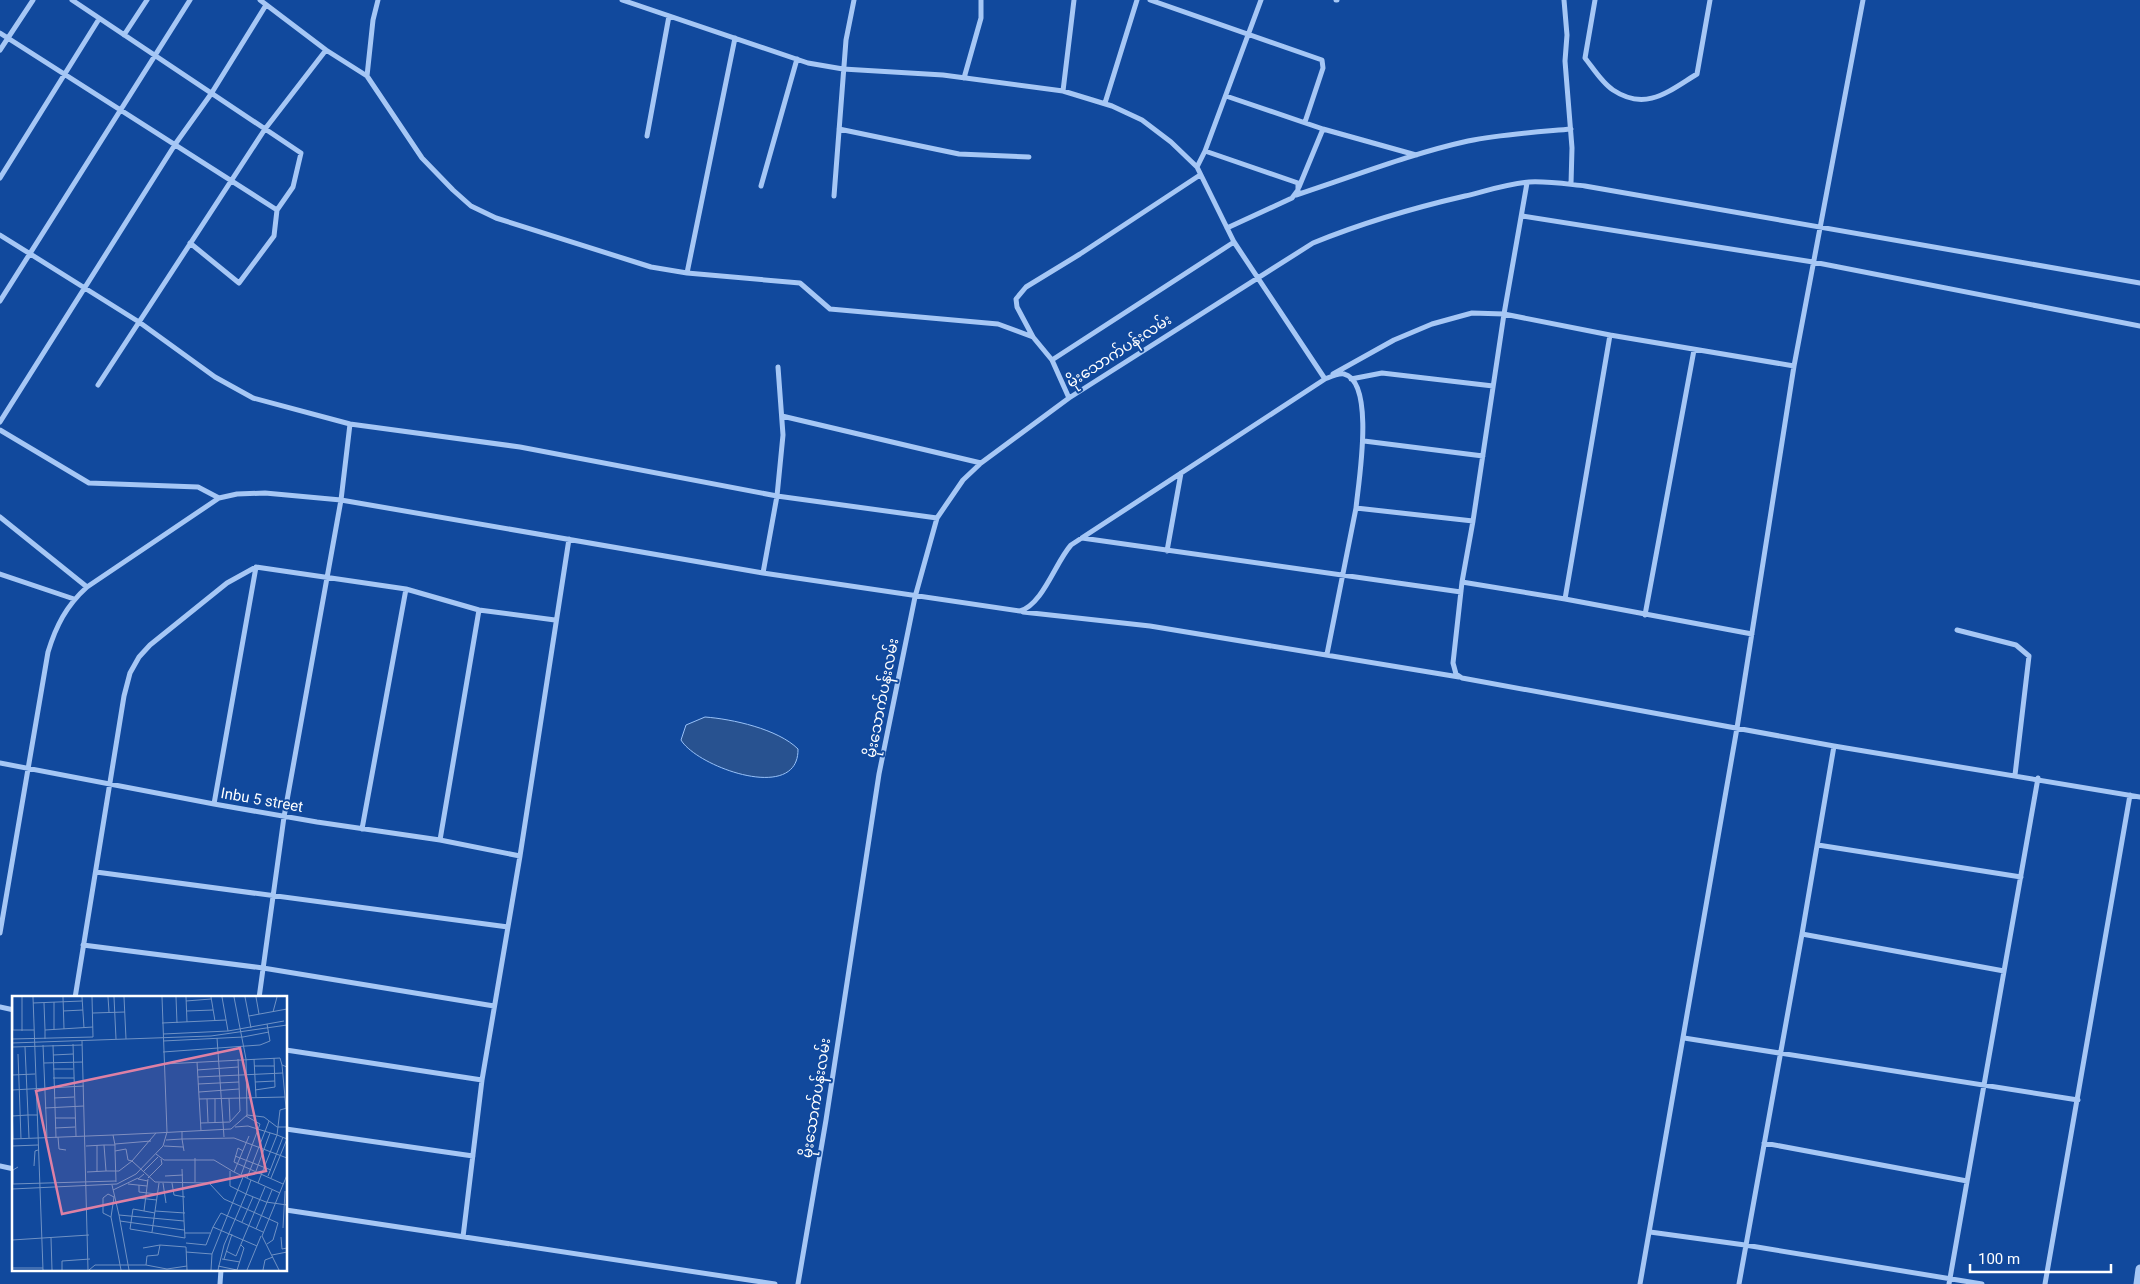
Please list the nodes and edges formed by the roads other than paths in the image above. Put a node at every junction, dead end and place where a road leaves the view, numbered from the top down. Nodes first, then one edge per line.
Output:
1 (33, 0) edge
2 (72, 0) edge
3 (147, 0) edge
4 (190, 0) edge
5 (260, 0) edge
6 (378, 0) edge
7 (622, 0) edge
8 (854, 0) edge
9 (981, 0) edge
10 (1074, 0) edge
11 (1137, 0) edge
12 (1150, 0) edge
13 (1260, 0) edge
14 (1564, 0) edge
15 (1595, 0) edge
16 (1710, 0) edge
17 (1863, 0) edge
18 (266, 5) junction
19 (669, 16) junction
20 (99, 19) junction
21 (0, 32) edge
22 (1249, 33) junction
23 (124, 35) junction
24 (8, 38) junction
25 (735, 38) junction
26 (0, 50) edge
27 (326, 50) junction
28 (156, 56) junction
29 (797, 59) junction
30 (843, 69) junction
31 (65, 74) junction
32 (367, 76) junction
33 (964, 78) junction
34 (1063, 91) junction
35 (211, 94) junction
36 (1226, 96) junction
37 (1105, 103) junction
38 (121, 109) junction
39 (1305, 122) junction
40 (265, 129) junction
41 (839, 129) junction
42 (1323, 129) junction
43 (1571, 130) junction
44 (647, 136) dead end
45 (176, 143) junction
46 (1205, 151) junction
47 (1416, 155) junction
48 (1029, 157) dead end
49 (1197, 167) junction
50 (1200, 174) junction
51 (0, 178) edge
52 (231, 179) junction
53 (1528, 182) junction
54 (1571, 184) junction
55 (761, 186) dead end
56 (1297, 193) junction
57 (834, 196) dead end
58 (277, 210) junction
59 (1522, 216) junction
60 (1227, 228) junction
61 (1822, 228) junction
62 (0, 235) edge
63 (1234, 242) junction
64 (190, 244) junction
65 (30, 254) junction
66 (1813, 262) junction
67 (687, 273) junction
68 (1257, 277) junction
69 (2140, 283) edge
70 (85, 288) junction
71 (0, 301) edge
72 (1504, 314) junction
73 (139, 322) junction
74 (2140, 326) edge
75 (1610, 335) junction
76 (1033, 337) junction
77 (1694, 350) junction
78 (1052, 360) junction
79 (1794, 366) junction
80 (778, 367) dead end
81 (1325, 379) junction
82 (1351, 379) junction
83 (98, 385) dead end
84 (1493, 386) junction
85 (1068, 398) junction
86 (782, 416) junction
87 (0, 422) edge
88 (350, 424) junction
89 (0, 430) edge
90 (1364, 441) junction
91 (1483, 456) junction
92 (981, 463) junction
93 (1181, 473) junction
94 (777, 496) junction
95 (219, 498) junction
96 (341, 500) junction
97 (1356, 508) junction
98 (0, 517) edge
99 (937, 518) junction
100 (1473, 521) junction
101 (1081, 538) junction
102 (569, 539) junction
103 (1167, 551) junction
104 (256, 566) junction
105 (763, 572) junction
106 (0, 574) edge
107 (1343, 575) junction
108 (328, 576) junction
109 (1462, 582) junction
110 (87, 588) junction
111 (406, 589) junction
112 (1461, 592) junction
113 (915, 597) junction
114 (74, 599) junction
115 (1565, 599) junction
116 (480, 610) junction
117 (1020, 611) junction
118 (1644, 615) junction
119 (555, 620) junction
120 (1957, 630) dead end
121 (1752, 634) junction
122 (1327, 654) junction
123 (1462, 678) junction
124 (1737, 728) junction
125 (1834, 746) junction
126 (0, 763) edge
127 (28, 768) junction
128 (2015, 775) junction
129 (2038, 778) junction
130 (110, 784) junction
131 (2130, 795) junction
132 (2140, 797) edge
133 (214, 804) junction
134 (284, 817) junction
135 (362, 829) junction
136 (440, 840) junction
137 (1818, 845) junction
138 (520, 856) junction
139 (96, 872) junction
140 (2021, 877) junction
141 (274, 895) junction
142 (508, 926) junction
143 (0, 933) edge
144 (1802, 934) junction
145 (83, 945) junction
146 (263, 968) junction
147 (2004, 971) junction
148 (76, 996) edge
149 (259, 996) edge
150 (494, 1006) junction
151 (1684, 1038) junction
152 (288, 1050) edge
153 (1781, 1052) junction
154 (482, 1080) junction
155 (1984, 1085) junction
156 (2078, 1100) junction
157 (288, 1129) edge
158 (1764, 1143) junction
159 (473, 1156) junction
160 (1967, 1181) junction
161 (288, 1210) edge
162 (1650, 1232) junction
163 (463, 1237) junction
164 (1745, 1245) junction
165 (2140, 1269) edge
166 (1949, 1282) edge
167 (775, 1284) edge
168 (798, 1284) edge
169 (1640, 1284) edge
170 (1739, 1284) edge
171 (1982, 1284) edge
172 (2045, 1284) edge
173 (2138, 1284) edge

1 - 24 street
2 - 20 street
3 - 23 street
4 - 28 street
5 - 18 street
6 - 32 street
7 - 19 street
8 - 30 street
9 - 33 street
10 - 34 street
11 - 37 street
12 - 22 street
13 - 22 street
14 - 43 street
15 - 16 street
17 - 61 street
18 - 27 street
18 - 35 street
19 - 25 street
19 - 44 street
20 - 23 street
20 - 31 street
21 - 24 street
22 - 36 street
22 - 39 street
23 - 28 street
24 - 26 street
24 - 31 street
25 - 29 street
25 - 67 street
27 - 32 street
27 - 40 street
28 - 35 street
28 - 38 street
29 - 30 street
29 - 55 street
30 - 33 street
30 - 41 street
31 - 38 street
31 - 51 street
32 - 67 street
33 - 34 street
34 - 37 street
35 - 40 street
35 - 45 street
36 - 39 street
36 - 46 street
37 - 49 street
38 - 45 street
38 - 65 street
39 - 42 street
40 - 52 street
40 - 58 street
41 - 48 street
41 - 57 street
42 - 47 street
42 - 56 street
43 - 47 street
43 - 54 street
45 - 52 street
45 - 70 street
46 - 49 street
46 - 56 street
47 - 56 street
49 - 50 street
50 - 60 street
50 - 76 street
52 - 58 street
52 - 64 street
53 - 54 street, မိုးသောက်ပန်းလမ်း
53 - 59 street
53 - 68 street, မိုးသောက်ပန်းလမ်း
54 - 61 street, မိုးသောက်ပန်းလမ်း
56 - 60 street
58 - 64 street
59 - 66 street
59 - 72 street
60 - 63 street
61 - 66 street
61 - 69 street, မိုးသောက်ပန်းလမ်း
62 - 65 street
63 - 68 street
63 - 78 street
64 - 73 street
65 - 70 street
65 - 71 street
66 - 74 street
66 - 79 street
67 - 76 street
68 - 81 street
68 - 85 street, မိုးသောက်ပန်းလမ်း
70 - 73 street
70 - 87 street
72 - 75 street
72 - 81 street
72 - 84 street
73 - 83 street
73 - 88 street
75 - 77 street
75 - 115 street
76 - 78 street
77 - 79 street
77 - 118 street
78 - 85 street
79 - 121 street
80 - 86 street
81 - 82 street
81 - 93 street
82 - 84 street
82 - 90 street
84 - 91 street
85 - 92 street, မိုးသောက်ပန်းလမ်း
86 - 92 street
86 - 94 street
88 - 94 street
88 - 96 street
89 - 95 street
90 - 91 street
90 - 97 street
91 - 100 street
92 - 99 street, မိုးသောက်ပန်းလမ်း
93 - 101 street
93 - 103 street
94 - 99 street
94 - 105 street
95 - 96 street
95 - 110 street
96 - 102 street
96 - 108 street
97 - 100 street
97 - 107 street
98 - 110 street
99 - 113 street, မိုးသောက်ပန်းလမ်း
100 - 109 street
101 - 103 street
101 - 117 street
102 - 105 street
102 - 119 street
103 - 107 street
104 - 108 street
104 - 130 street
104 - 133 street
105 - 113 street
106 - 114 street
107 - 112 street
107 - 122 street
108 - 111 street
108 - 134 street
109 - 112 street
109 - 115 street
110 - 114 street
111 - 116 street
111 - 135 street
112 - 123 street
113 - 117 street
113 - 168 street, မိုးသောက်ပန်းလမ်း
114 - 127 street
115 - 118 street
116 - 119 street
116 - 136 street
117 - 122 street
118 - 121 street
119 - 138 street
120 - 128 street
121 - 124 street
122 - 123 street
123 - 124 street
124 - 125 street
124 - 151 street
125 - 128 street
125 - 137 street
126 - 127 street, Inbu 5 street
127 - 130 street, Inbu 5 street
127 - 143 street
128 - 129 street
129 - 131 street
129 - 140 street
130 - 133 street, Inbu 5 street
130 - 139 street
131 - 132 street
131 - 156 street
133 - 134 street, Inbu 5 street
134 - 135 street, Inbu 5 street
134 - 141 street
135 - 136 street, Inbu 5 street
136 - 138 street, Inbu 5 street
137 - 140 street
137 - 144 street
138 - 142 street
139 - 141 street
139 - 145 street
140 - 147 street
141 - 142 street
141 - 146 street
142 - 150 street
144 - 147 street
144 - 153 street
145 - 146 street
145 - 148 street
146 - 149 street
146 - 150 street
147 - 155 street
150 - 154 street
151 - 153 street
151 - 162 street
152 - 154 street
153 - 155 street
153 - 158 street
154 - 159 street
155 - 156 street
155 - 160 street
156 - 172 street
157 - 159 street
158 - 160 street
158 - 164 street
159 - 163 street
160 - 166 street
161 - 163 street
162 - 164 street
162 - 169 street
163 - 167 street
164 - 166 street
164 - 170 street
165 - 173 street
166 - 171 street

